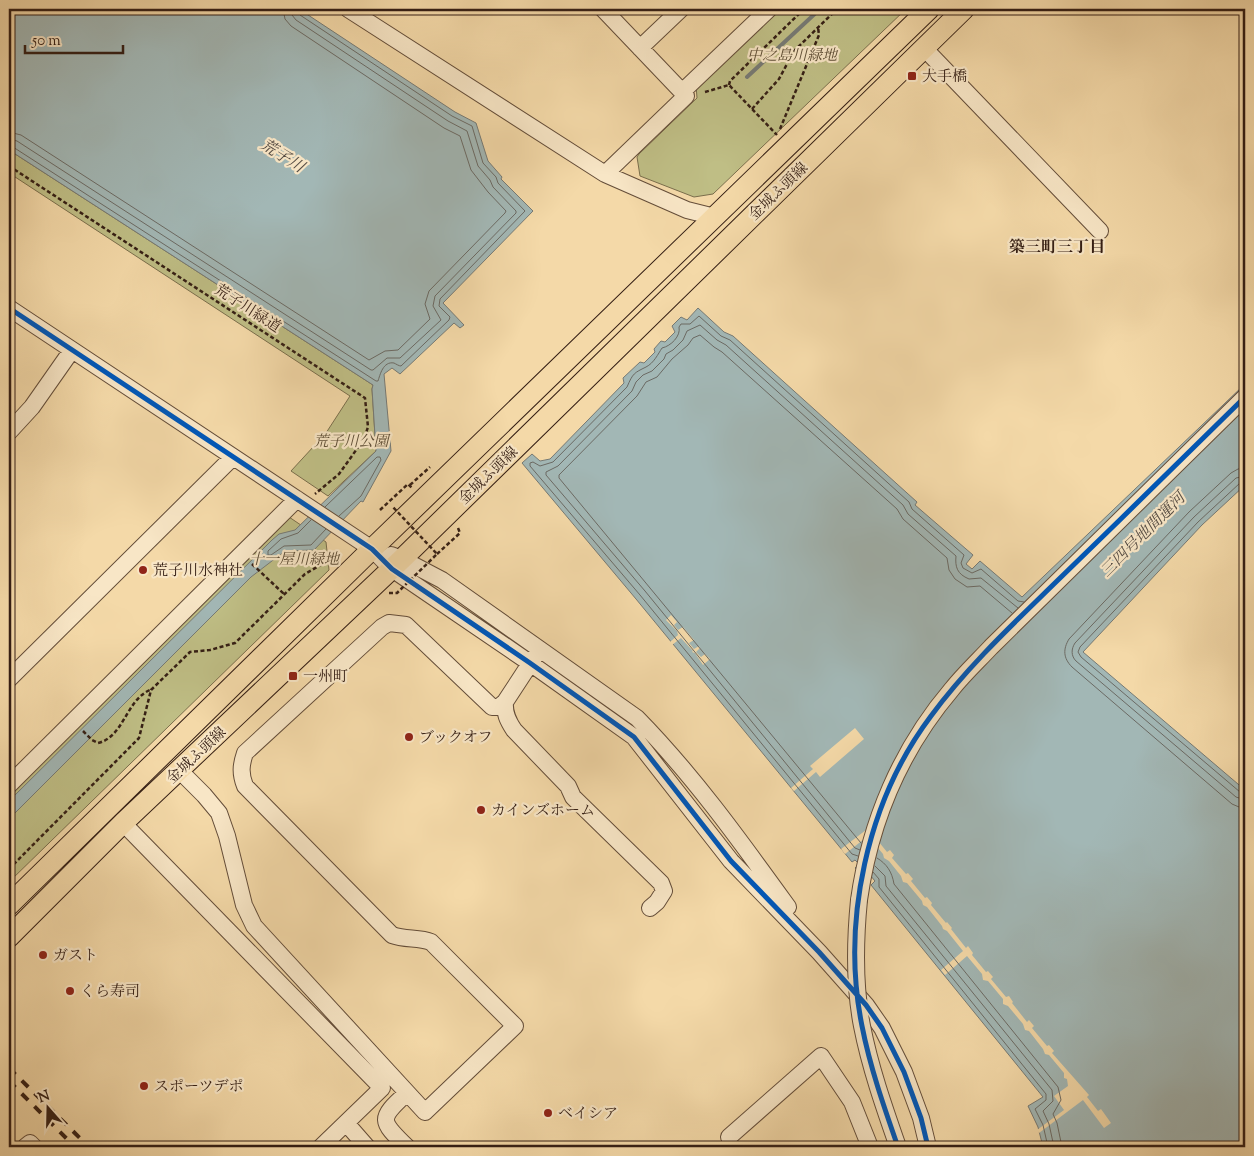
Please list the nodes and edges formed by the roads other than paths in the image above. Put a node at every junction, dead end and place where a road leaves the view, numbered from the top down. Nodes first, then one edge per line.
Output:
1 (348, 9) edge
2 (603, 9) edge
3 (681, 9) edge
4 (769, 9) edge
5 (929, 9) edge
6 (964, 9) edge
7 (640, 48) junction
8 (924, 48) junction
9 (684, 94) junction
10 (604, 174) junction
11 (715, 217) junction
12 (1100, 231) dead end
13 (9, 308) edge
14 (72, 350) junction
15 (1245, 397) edge
16 (9, 432) edge
17 (233, 456) junction
18 (304, 503) junction
19 (372, 549) junction
20 (397, 564) junction
21 (535, 656) junction
22 (9, 679) edge
23 (505, 702) junction
24 (180, 771) junction
25 (9, 785) edge
26 (123, 823) junction
27 (9, 905) edge
28 (650, 908) dead end
29 (9, 937) edge
30 (407, 1093) junction
31 (346, 1122) junction
32 (728, 1137) dead end
33 (25, 1147) edge
34 (34, 1147) edge
35 (321, 1147) edge
36 (367, 1147) edge
37 (407, 1147) edge
38 (870, 1147) edge
39 (898, 1147) edge
40 (928, 1147) edge

1 - 10 street
2 - 7 street
3 - 7 street
4 - 9 street
5 - 11 main road, 金城ふ頭線
6 - 8 main road, 金城ふ頭線
7 - 9 street
8 - 12 street
8 - 20 main road, 金城ふ頭線
9 - 10 street
10 - 11 street
11 - 19 main road, 金城ふ頭線
13 - 14 street
14 - 16 street
14 - 17 street
15 - 39 street, bridge
17 - 18 street
17 - 22 street
18 - 19 street
18 - 25 street
19 - 20 street
19 - 27 main road, 金城ふ頭線
20 - 21 street
20 - 24 main road, 金城ふ頭線
21 - 23 street
21 - 40 street
23 - 28 street
23 - 30 street
24 - 26 main road, 金城ふ頭線
24 - 30 street
26 - 29 main road, 金城ふ頭線
26 - 31 street
30 - 37 street
31 - 35 street
31 - 36 street
32 - 38 street
33 - 34 street

